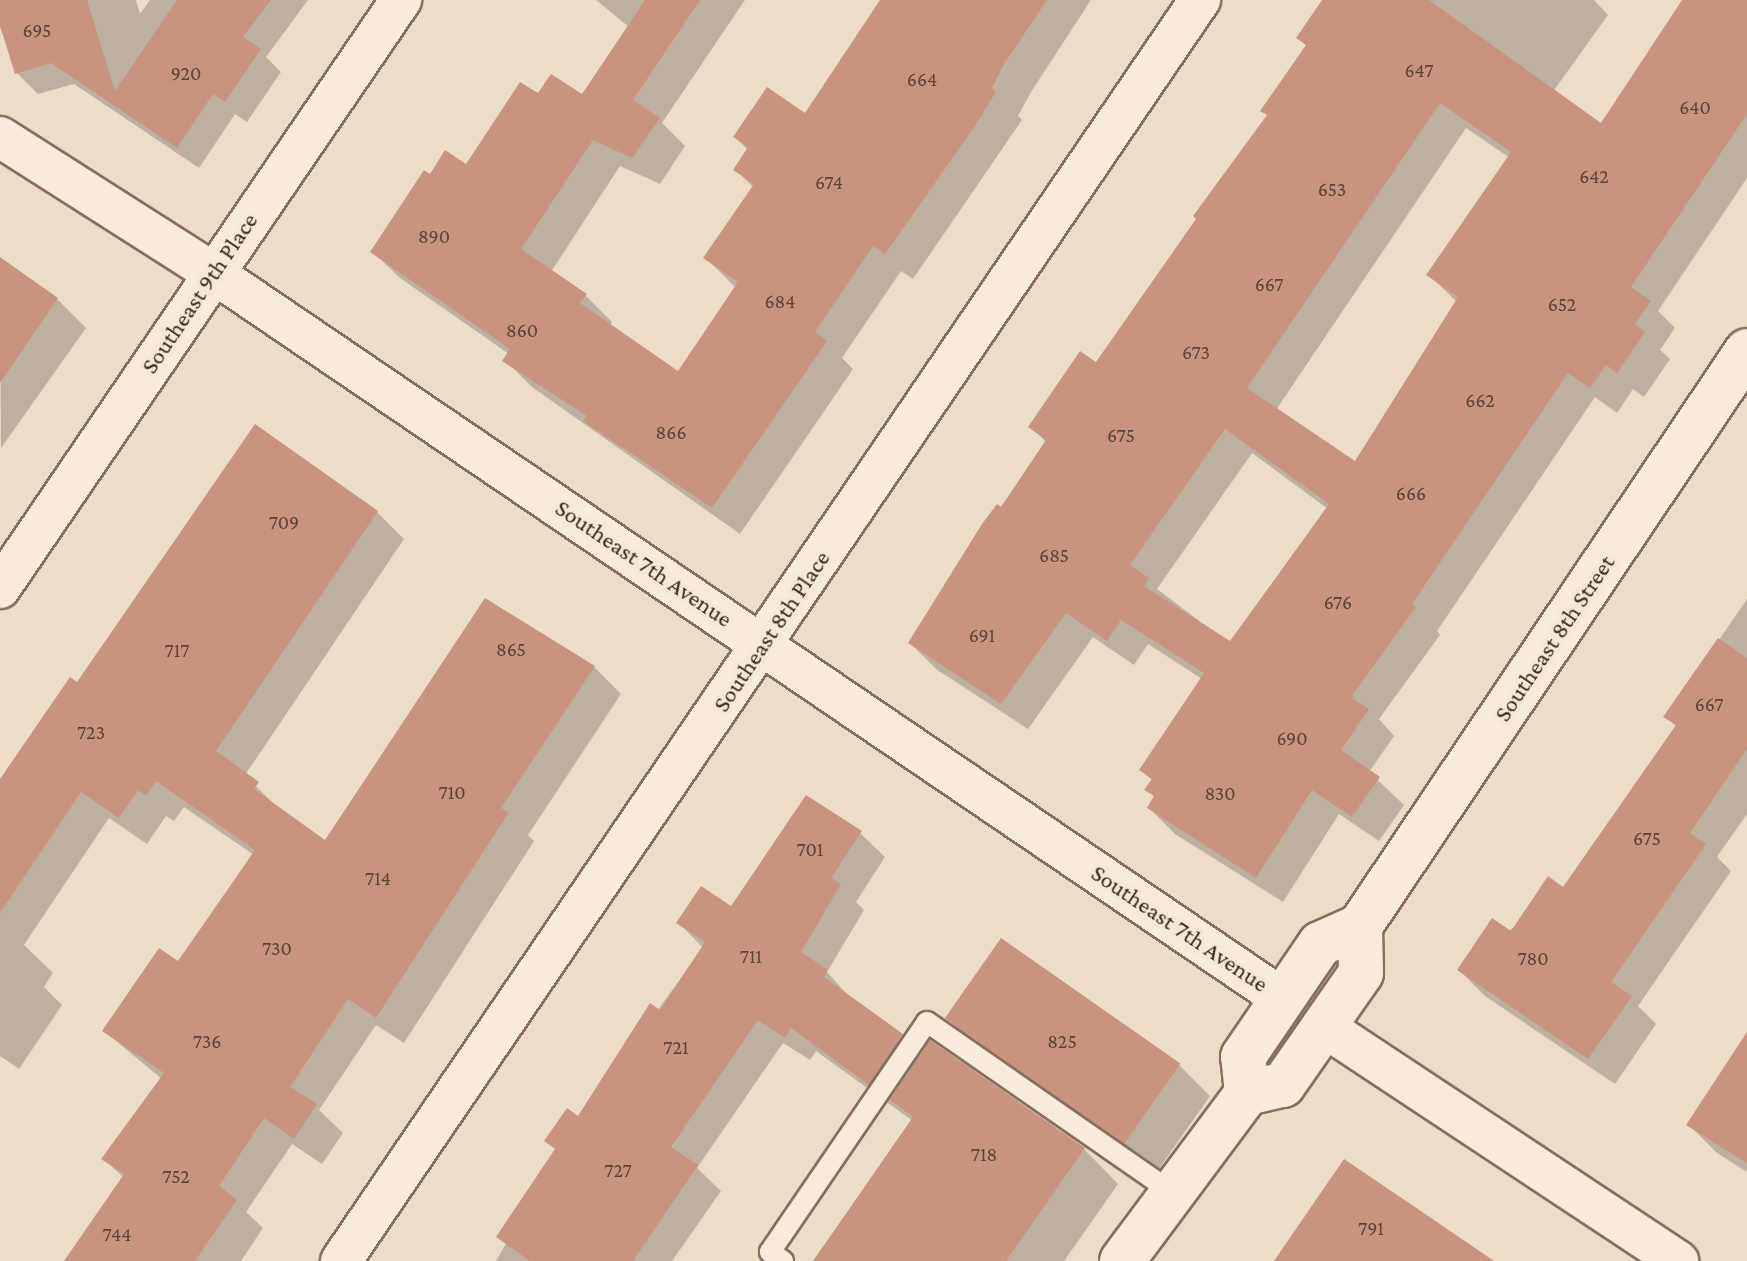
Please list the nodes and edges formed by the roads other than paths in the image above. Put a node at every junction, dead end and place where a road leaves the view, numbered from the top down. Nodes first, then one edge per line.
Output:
1 (401, 0) edge
2 (1200, 0) edge
3 (0, 137) edge
4 (212, 272) junction
5 (1747, 351) edge
6 (0, 588) edge
7 (763, 643) junction
8 (1360, 926) junction
9 (1283, 999) junction
10 (1323, 1026) junction
11 (1247, 1093) junction
12 (1170, 1191) junction
13 (341, 1261) edge
14 (783, 1261) edge
15 (1122, 1261) edge
16 (1678, 1261) edge

1 - 4 street, Southeast 9th Place
2 - 7 street, Southeast 8th Place
3 - 4 street, Southeast 7th Avenue
4 - 6 street, Southeast 9th Place
4 - 7 street, Southeast 7th Avenue
5 - 8 street, Southeast 8th Street
7 - 9 street, Southeast 7th Avenue
7 - 13 street, Southeast 8th Place
8 - 9 street
8 - 10 street
9 - 11 street
10 - 11 street
10 - 16 street
11 - 12 street
12 - 14 lane
12 - 15 street

